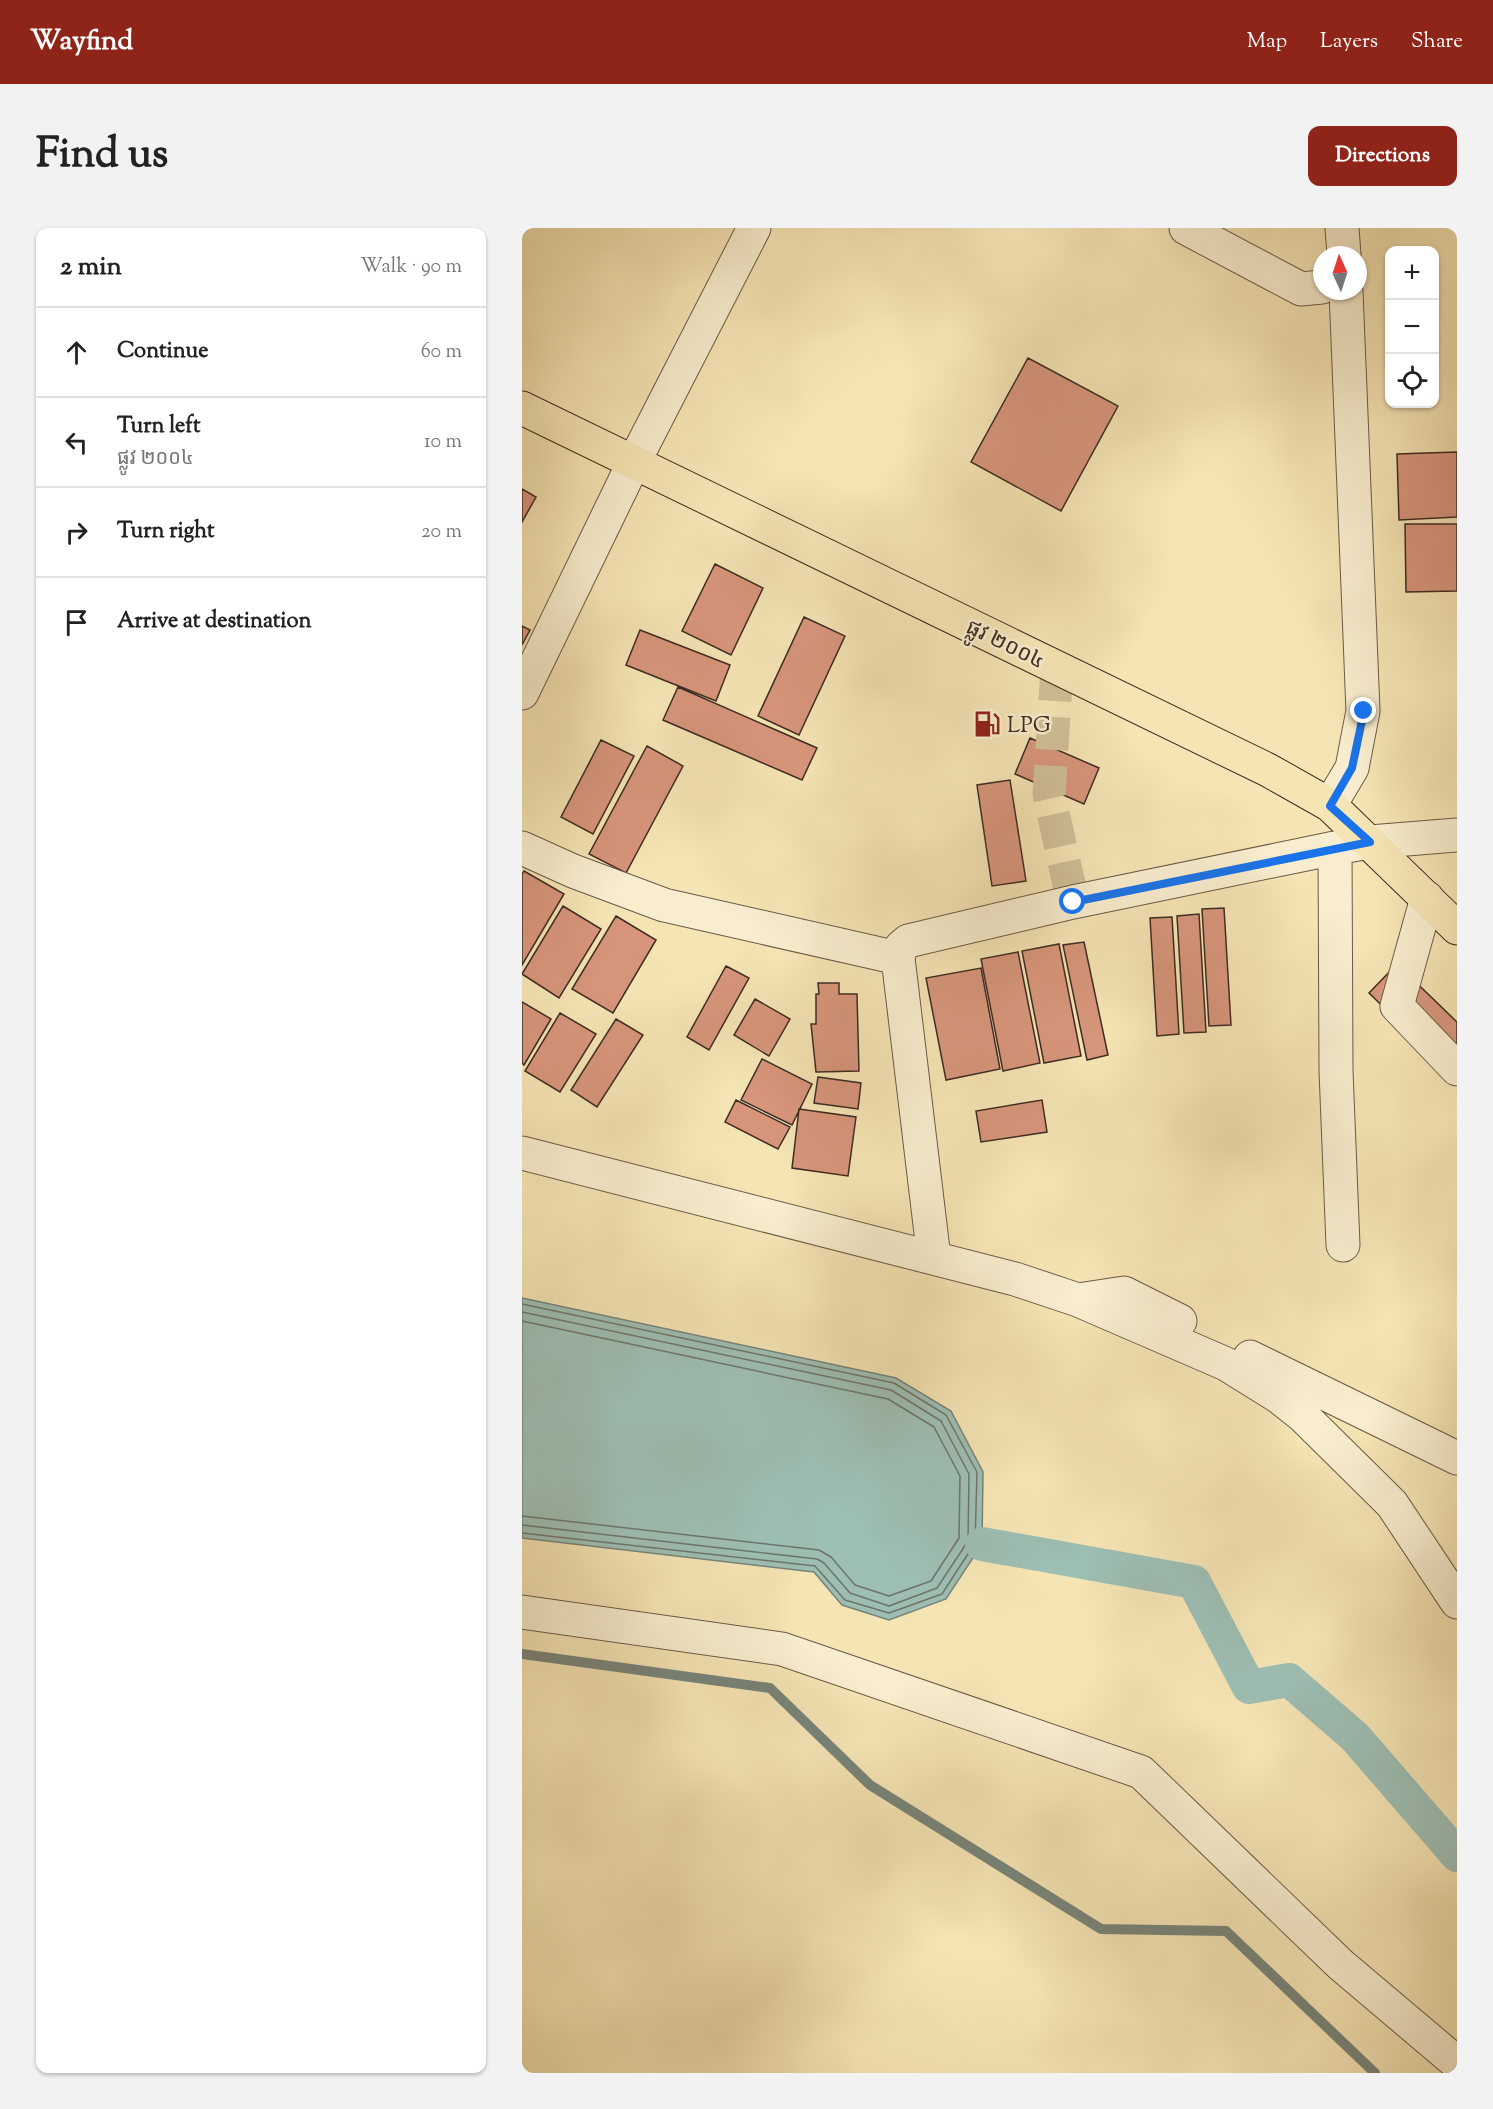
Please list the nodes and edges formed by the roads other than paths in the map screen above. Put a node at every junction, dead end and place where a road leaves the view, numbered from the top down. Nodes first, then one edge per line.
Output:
1 (754, 228) edge
2 (1186, 228) edge
3 (1342, 228) edge
4 (1343, 246) edge
5 (1313, 288) edge
6 (1346, 300) edge
7 (522, 408) edge
8 (634, 462) junction
9 (522, 693) edge
10 (1330, 806) junction
11 (1457, 835) edge
12 (1370, 842) junction
13 (522, 848) edge
14 (1335, 848) junction
15 (1427, 898) junction
16 (1457, 928) edge
17 (898, 958) junction
18 (1457, 1069) edge
19 (522, 1152) edge
20 (1343, 1245) dead end
21 (934, 1258) junction
22 (1289, 1389) junction
23 (1457, 1458) edge
24 (1457, 1602) edge
25 (522, 1612) edge
26 (1457, 2063) edge

1 - 8 street
2 - 5 street
3 - 4 street
6 - 10 street
7 - 8 main road, ផ្លូវ ២០០៤
8 - 9 street
8 - 10 main road, ផ្លូវ ២០០៤
10 - 12 main road, ផ្លូវ ២០០៤
11 - 12 street
12 - 14 street
12 - 15 main road, ផ្លូវ ២០០៤
13 - 17 street
14 - 17 street
14 - 20 street
15 - 16 main road, ផ្លូវ ២០០៤
15 - 18 street
17 - 21 street
19 - 21 street
21 - 22 street
22 - 23 street
22 - 24 street
25 - 26 street

